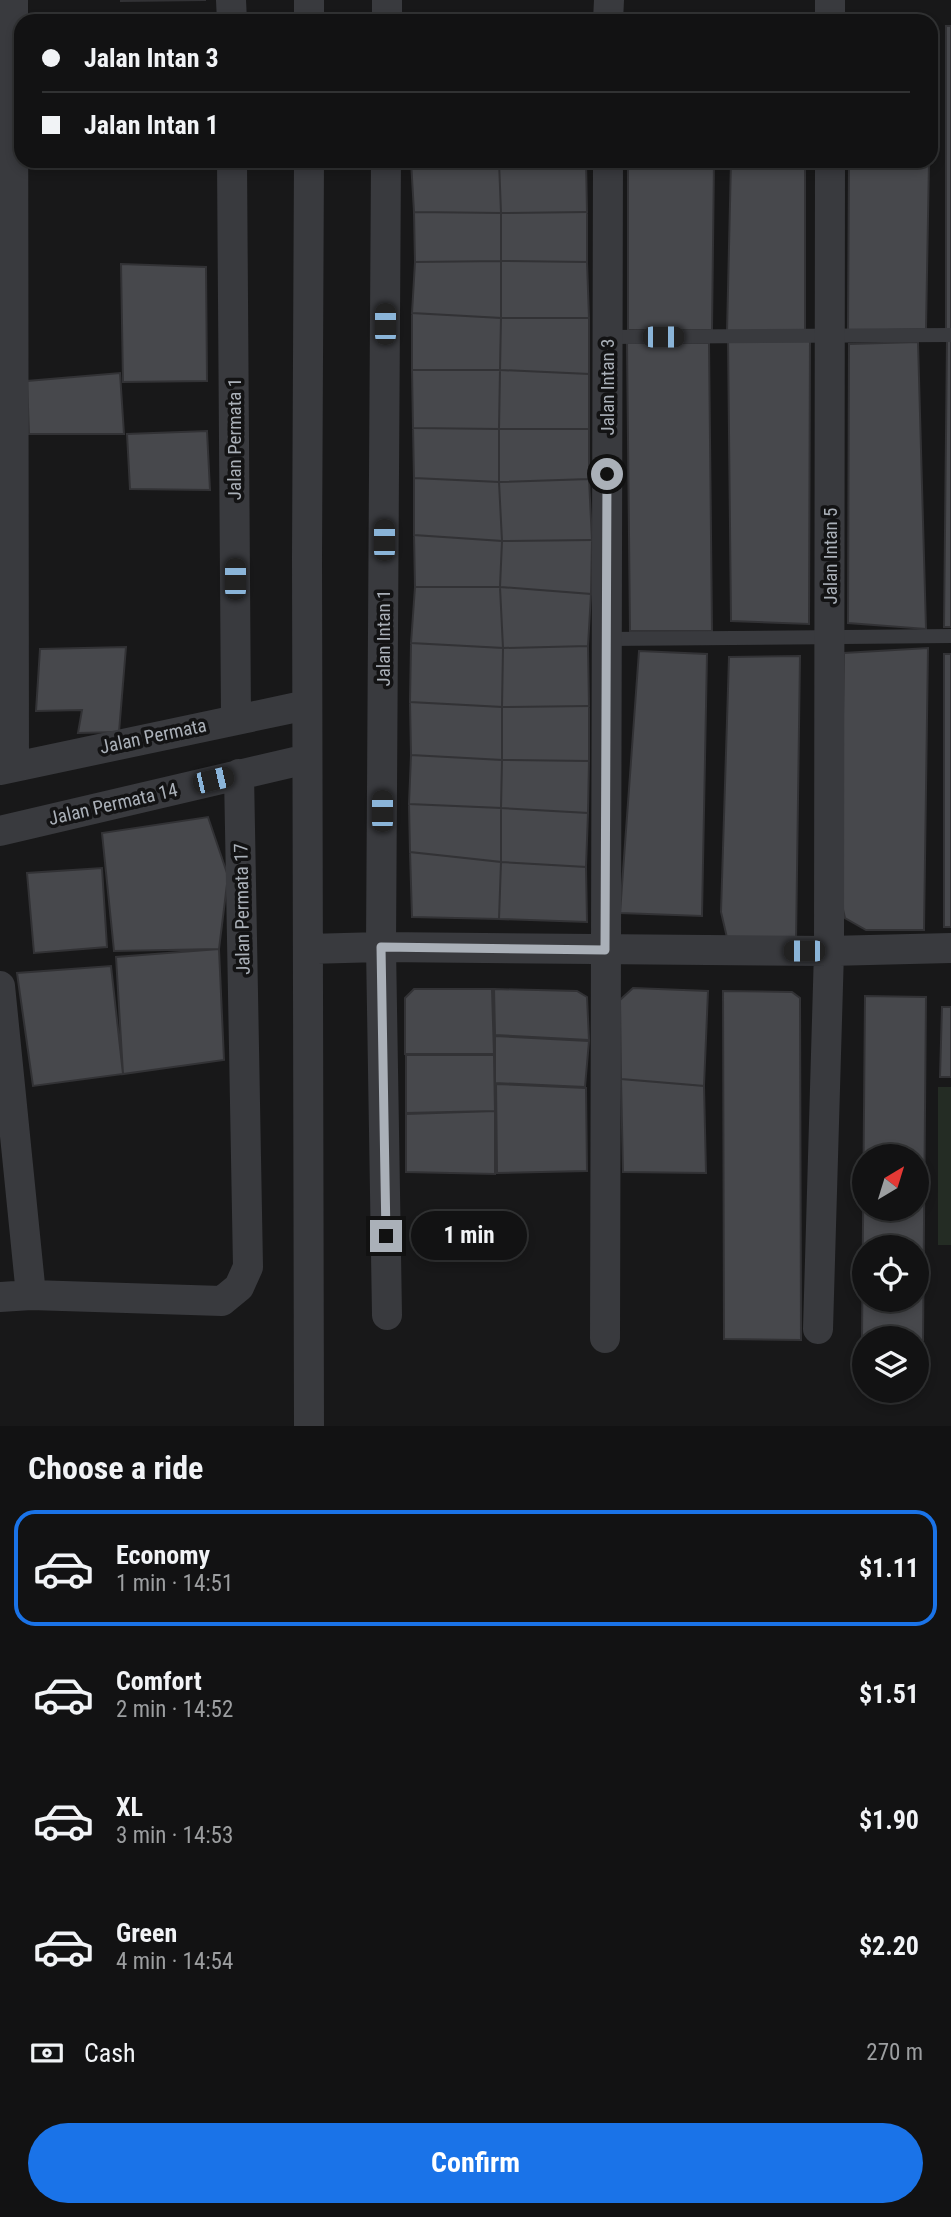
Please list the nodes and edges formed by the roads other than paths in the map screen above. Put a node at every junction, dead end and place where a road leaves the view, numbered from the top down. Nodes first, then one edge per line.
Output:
1 (13, 0) edge
2 (232, 168) edge
3 (309, 168) edge
4 (386, 168) edge
5 (608, 168) edge
6 (830, 168) edge
7 (951, 335) edge
8 (830, 336) junction
9 (607, 337) junction
10 (951, 635) edge
11 (830, 636) junction
12 (606, 639) junction
13 (307, 705) junction
14 (236, 718) junction
15 (307, 759) junction
16 (7, 768) edge
17 (239, 774) junction
18 (0, 831) edge
19 (381, 947) junction
20 (951, 948) edge
21 (308, 949) junction
22 (605, 950) junction
23 (829, 951) junction
24 (0, 986) edge
25 (31, 1295) junction
26 (0, 1297) edge
27 (387, 1315) dead end
28 (818, 1329) dead end
29 (605, 1338) dead end
30 (309, 1426) edge

1 - 16 street
2 - 14 street, Jalan Permata 1
3 - 13 street
4 - 19 street, Jalan Intan 1
5 - 9 street, Jalan Intan 3
6 - 8 street, Jalan Intan 5
7 - 8 lane
8 - 9 lane
8 - 11 street, Jalan Intan 5
9 - 12 street, Jalan Intan 3
10 - 11 lane
11 - 12 lane
11 - 23 street, Jalan Intan 5
12 - 22 street, Jalan Intan 3
13 - 14 street, Jalan Permata
13 - 15 street
14 - 16 street, Jalan Permata
15 - 17 street, Jalan Permata 14
15 - 21 street
17 - 18 street, Jalan Permata 14
17 - 25 street, Jalan Permata 17
19 - 21 street
19 - 22 street
19 - 27 street, Jalan Intan 1
20 - 23 street
21 - 30 street
22 - 23 street
22 - 29 street, Jalan Intan 3
23 - 28 street, Jalan Intan 5
24 - 25 street
25 - 26 street, Jalan Permata 17

